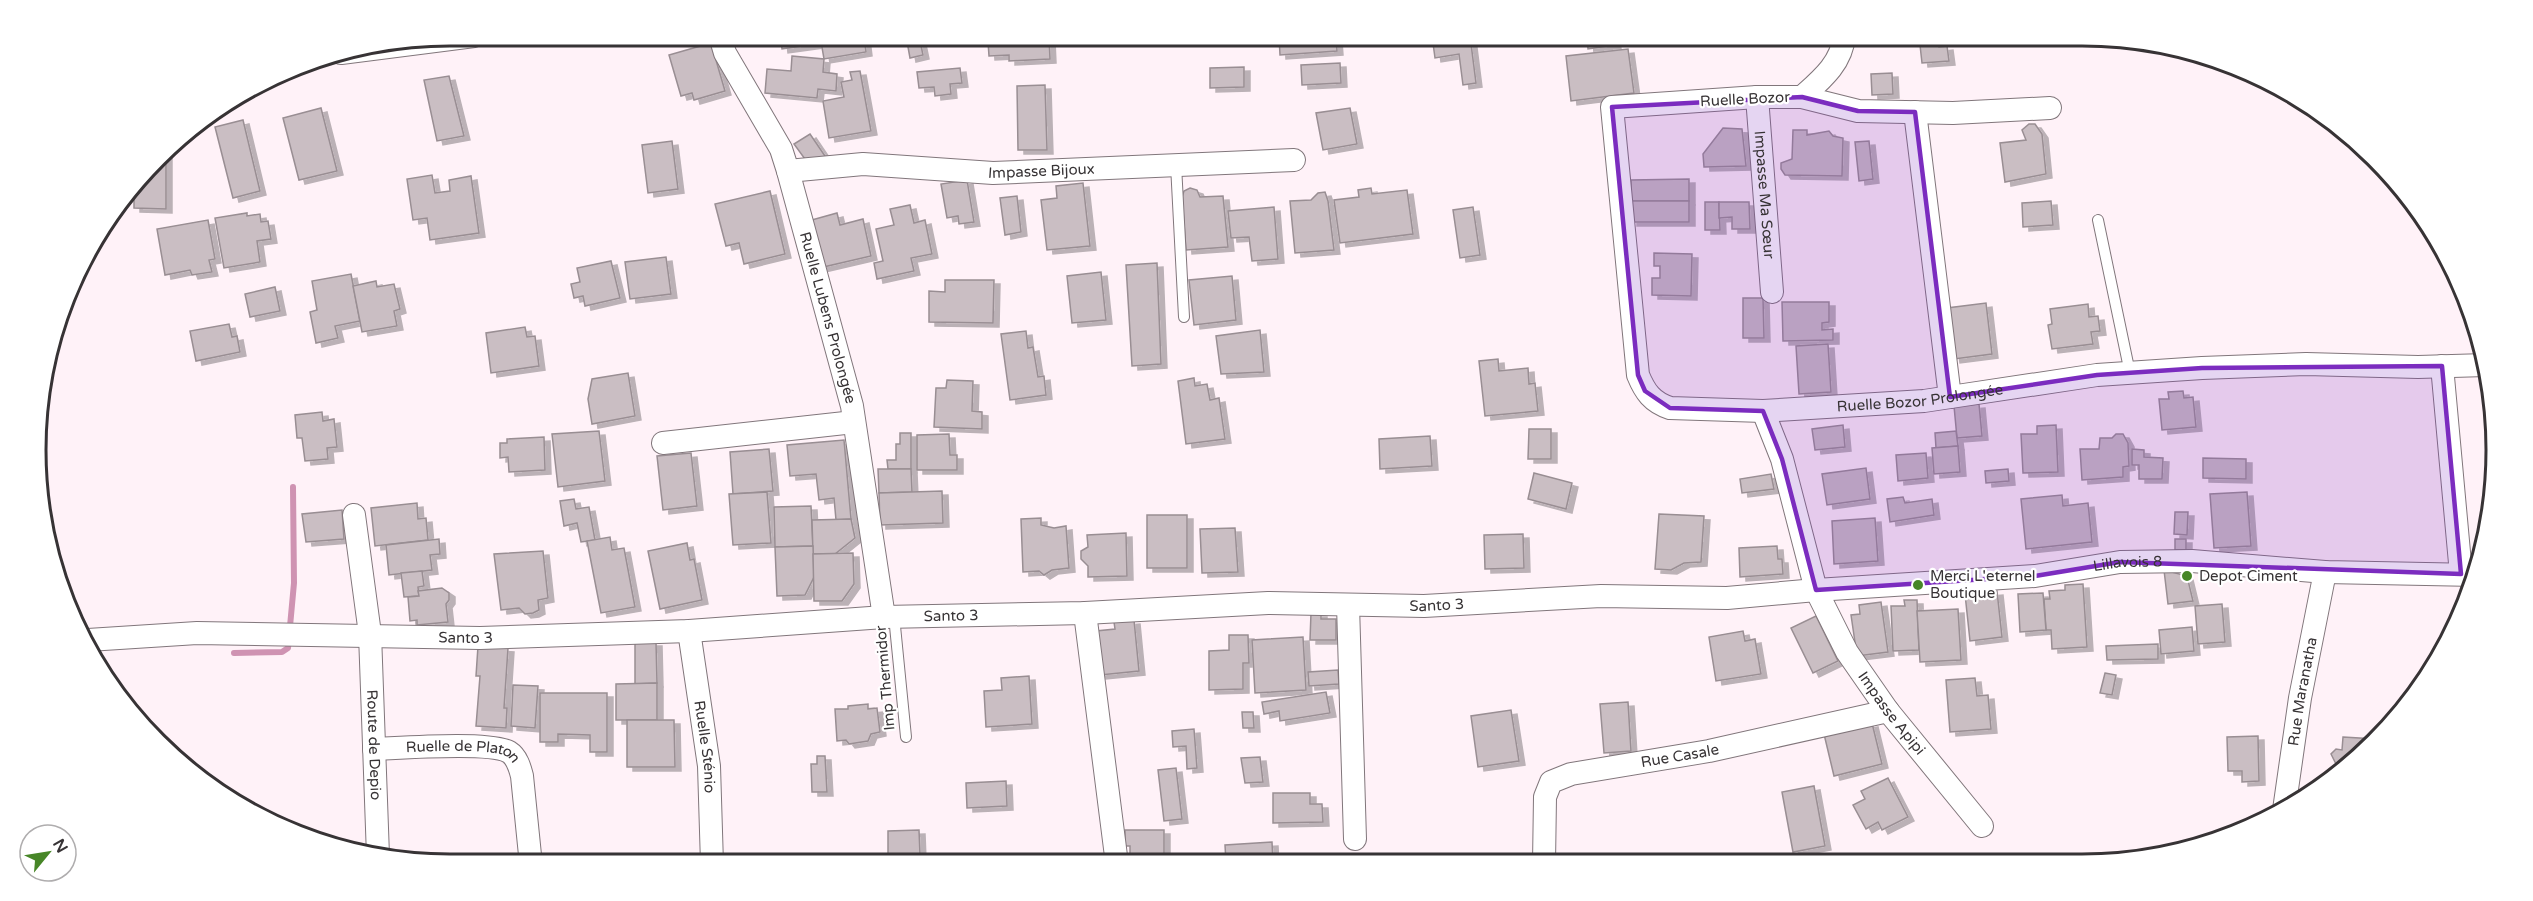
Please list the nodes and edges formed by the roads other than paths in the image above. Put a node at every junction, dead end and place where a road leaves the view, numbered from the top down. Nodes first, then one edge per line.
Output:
1 (723, 46) edge
2 (1843, 46) edge
3 (1757, 97) junction
4 (1802, 97) junction
5 (1612, 107) joint
6 (2050, 108) dead end
7 (1915, 112) junction
8 (1294, 160) dead end
9 (1176, 165) junction
10 (788, 171) junction
11 (2098, 220) dead end
12 (1772, 292) dead end
13 (1184, 317) dead end
14 (2477, 364) edge
15 (2442, 366) junction
16 (2130, 373) junction
17 (1950, 397) junction
18 (1763, 411) junction
19 (854, 422) junction
20 (663, 443) dead end
21 (354, 515) dead end
22 (2325, 572) junction
23 (2468, 572) edge
24 (2467, 574) edge
25 (1815, 590) junction
26 (1348, 605) junction
27 (1085, 613) junction
28 (889, 616) junction
29 (688, 631) junction
30 (370, 634) junction
31 (94, 640) edge
32 (1888, 711) junction
33 (906, 737) dead end
34 (374, 749) junction
35 (2286, 799) edge
36 (1982, 826) dead end
37 (1355, 839) dead end
38 (378, 848) edge
39 (530, 854) edge
40 (712, 854) edge
41 (1116, 854) edge
42 (1544, 854) edge

1 - 10 street, Ruelle Lubens Prolongée
2 - 4 street, Ruelle Bozor
3 - 4 street, Ruelle Bozor
3 - 5 street, Ruelle Bozor
3 - 12 street, Impasse Ma Sœur
4 - 7 street
5 - 18 street, Ruelle Bozor Prolongée
6 - 7 street
7 - 17 street
8 - 9 street, Impasse Bijoux
9 - 10 street, Impasse Bijoux
9 - 13 lane
10 - 19 street, Ruelle Lubens Prolongée
11 - 16 lane
14 - 15 street, Ruelle Bozor Prolongée
15 - 16 street, Ruelle Bozor Prolongée
15 - 23 street
16 - 17 street, Ruelle Bozor Prolongée
17 - 18 street, Ruelle Bozor Prolongée
18 - 25 street, Impasse Apipi
19 - 20 street
19 - 28 street, Ruelle Lubens Prolongée
21 - 30 street, Route de Depio
22 - 24 street, Lillavois 8
22 - 25 street, Lillavois 8
22 - 35 street, Rue Maranatha
25 - 26 street, Santo 3
25 - 32 street, Impasse Apipi
26 - 27 street, Santo 3
26 - 37 street
27 - 28 street, Santo 3
27 - 41 street
28 - 29 street, Santo 3
28 - 33 lane, Imp Thermidor
29 - 30 street, Santo 3
29 - 40 street, Ruelle Sténio
30 - 31 street, Santo 3
30 - 34 street, Route de Depio
32 - 36 street, Impasse Apipi
32 - 42 street, Rue Casale
34 - 38 street, Route de Depio
34 - 39 street, Ruelle de Platon

